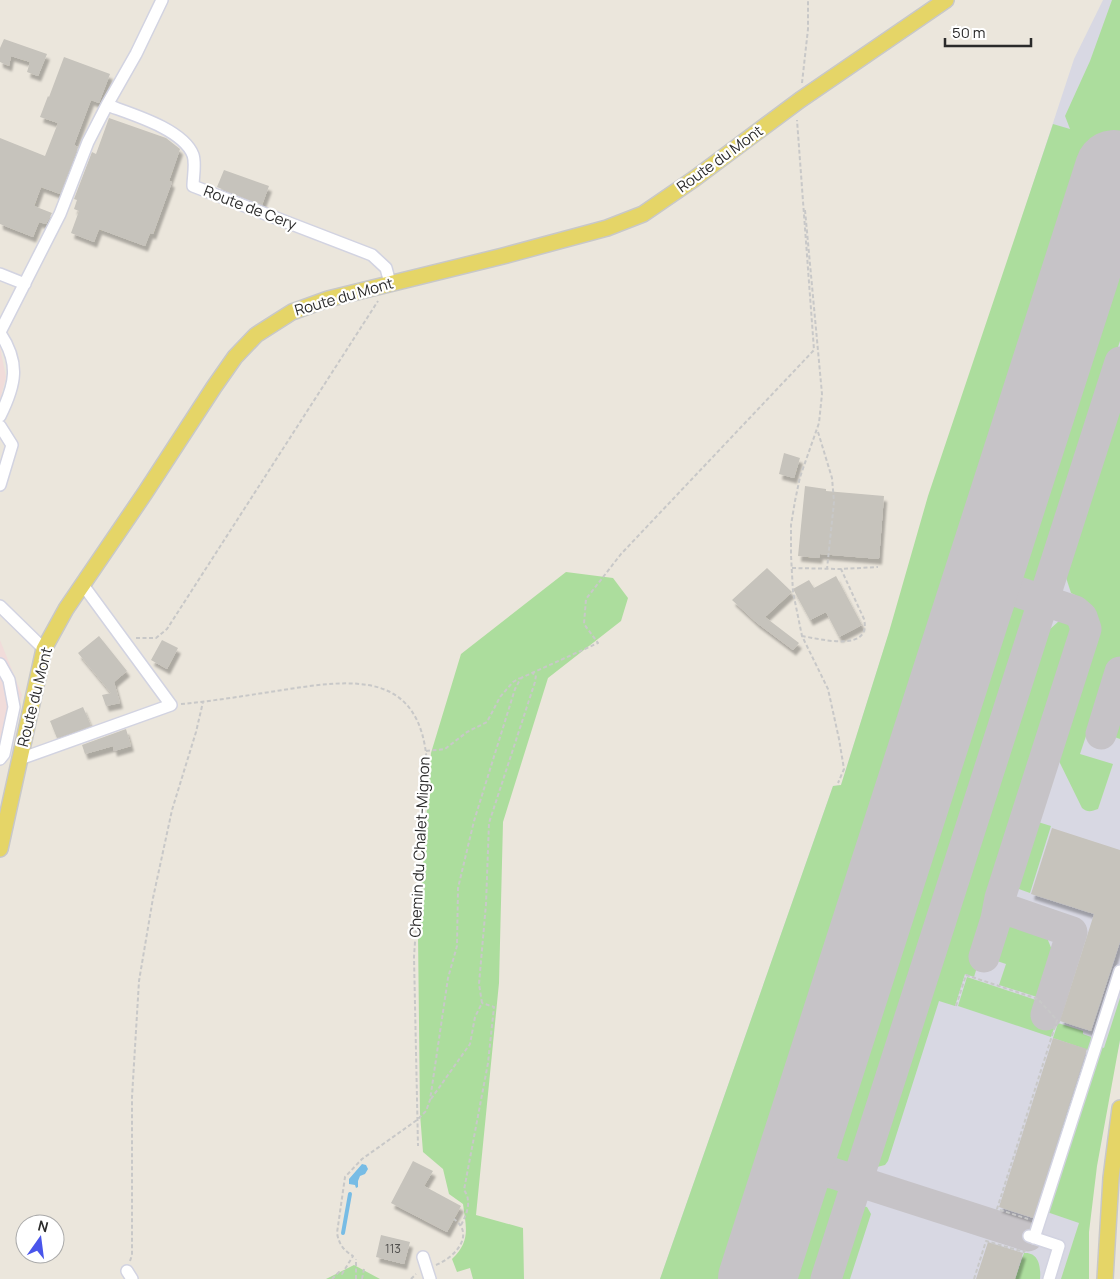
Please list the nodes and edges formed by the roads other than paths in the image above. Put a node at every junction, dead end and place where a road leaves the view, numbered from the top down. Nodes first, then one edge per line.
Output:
1 (162, 0) edge
2 (946, 0) edge
3 (107, 105) junction
4 (0, 274) edge
5 (25, 284) junction
6 (388, 284) junction
7 (0, 332) edge
8 (0, 416) edge
9 (0, 426) edge
10 (0, 485) edge
11 (83, 585) junction
12 (0, 606) edge
13 (44, 650) junction
14 (0, 664) edge
15 (0, 759) edge
16 (20, 759) junction
17 (0, 849) edge
18 (1120, 971) edge
19 (1120, 1108) edge
20 (423, 1257) dead end
21 (430, 1279) edge
22 (1048, 1279) edge
23 (1105, 1279) edge

1 - 3 street
2 - 6 main road, Route du Mont
3 - 5 street
3 - 6 street, Route de Cery
4 - 5 street
5 - 7 street
6 - 11 main road, Route du Mont
7 - 8 street
9 - 10 street
11 - 13 main road, Route du Mont
11 - 16 street
12 - 13 street
13 - 16 main road, Route du Mont
14 - 15 street
16 - 17 main road, Route du Mont
18 - 22 street
19 - 23 main road
20 - 21 street

